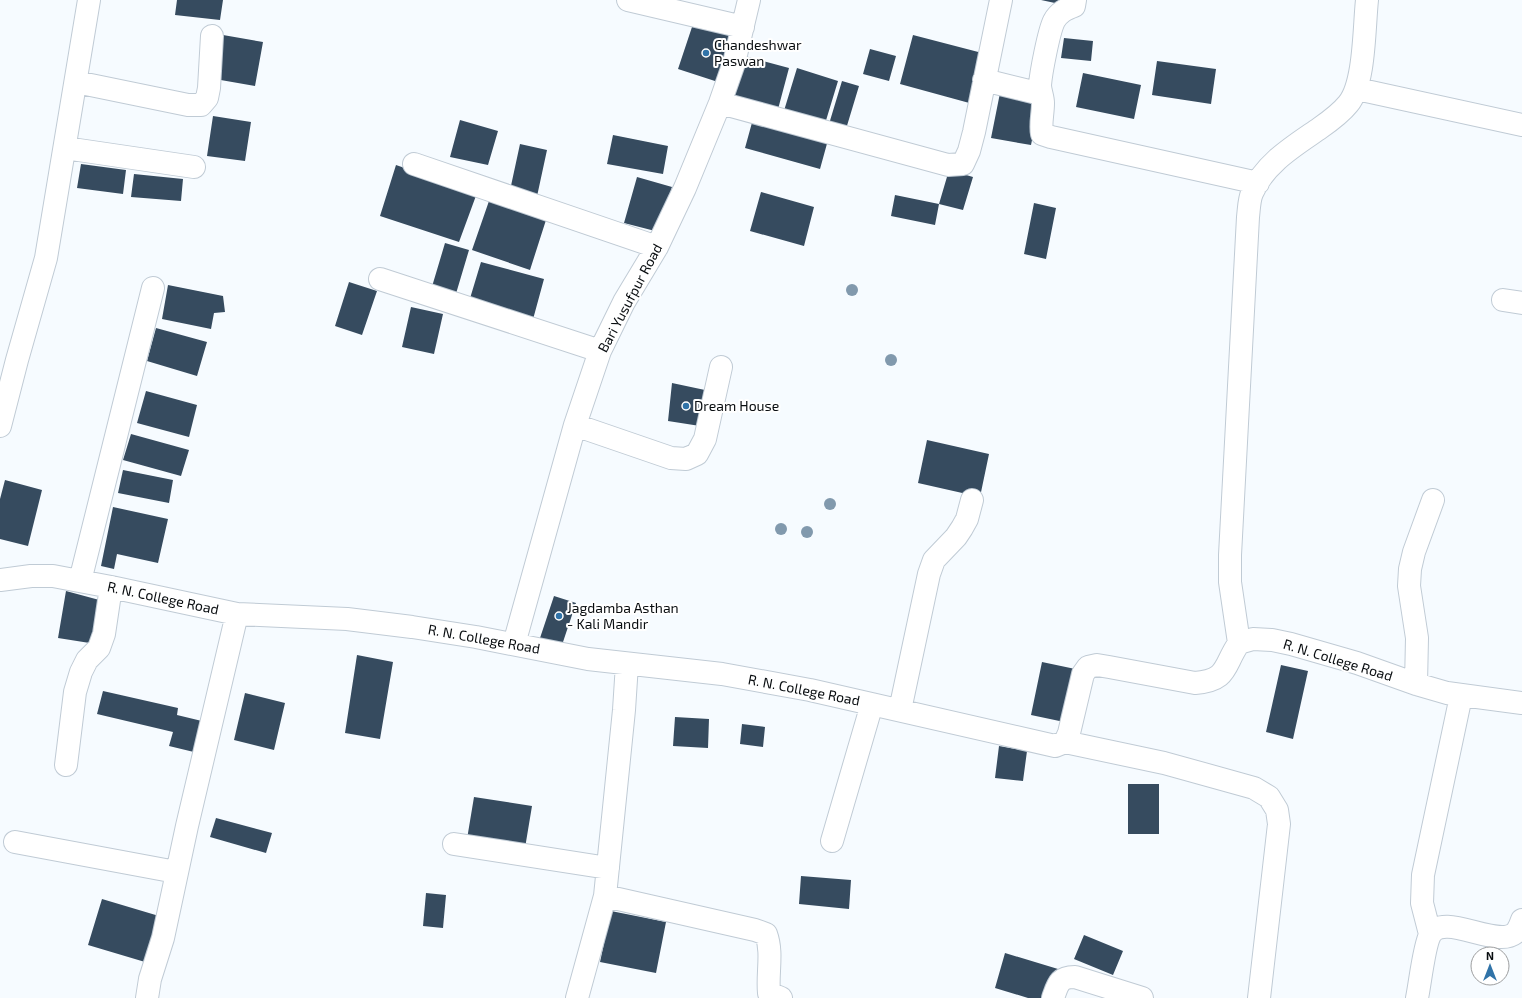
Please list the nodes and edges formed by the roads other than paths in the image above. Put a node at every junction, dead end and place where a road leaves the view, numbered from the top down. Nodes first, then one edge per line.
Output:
1 (89, 0) edge
2 (628, 0) edge
3 (749, 0) edge
4 (1001, 0) edge
5 (1075, 0) edge
6 (1366, 0) edge
7 (743, 27) junction
8 (212, 36) dead end
9 (984, 80) junction
10 (76, 82) junction
11 (1357, 89) junction
12 (1041, 94) junction
13 (720, 103) junction
14 (1522, 125) edge
15 (65, 148) junction
16 (414, 164) dead end
17 (194, 168) dead end
18 (1258, 183) junction
19 (658, 247) junction
20 (380, 279) dead end
21 (153, 288) dead end
22 (600, 351) junction
23 (721, 367) dead end
24 (0, 426) edge
25 (575, 426) junction
26 (972, 500) dead end
27 (1433, 500) dead end
28 (0, 580) edge
29 (80, 581) junction
30 (111, 587) junction
31 (237, 614) junction
32 (1239, 643) junction
33 (514, 644) junction
34 (626, 664) junction
35 (1416, 684) junction
36 (1461, 696) junction
37 (1522, 703) edge
38 (872, 704) junction
39 (900, 710) junction
40 (1065, 742) junction
41 (66, 765) dead end
42 (832, 841) dead end
43 (15, 842) dead end
44 (454, 844) dead end
45 (608, 868) junction
46 (176, 872) junction
47 (604, 896) junction
48 (1522, 920) edge
49 (1430, 934) junction
50 (147, 998) edge
51 (577, 998) edge
52 (781, 998) edge
53 (1052, 998) edge
54 (1142, 998) edge
55 (1259, 998) edge
56 (1417, 998) edge

1 - 10 street
2 - 7 street
3 - 7 street, Bari Yusufpur Road
4 - 9 street
5 - 12 street
6 - 11 street
7 - 13 street, Bari Yusufpur Road
8 - 10 street
9 - 12 street
9 - 13 street
10 - 15 street
11 - 14 street
11 - 18 street
12 - 18 street
13 - 19 street, Bari Yusufpur Road
15 - 17 street
15 - 24 street
16 - 19 street
18 - 32 street
19 - 22 street, Bari Yusufpur Road
20 - 22 street
21 - 29 street
22 - 25 street, Bari Yusufpur Road
23 - 25 street
25 - 33 street, Bari Yusufpur Road
26 - 39 street
27 - 35 street
28 - 29 street, R. N. College Road
29 - 30 street, R. N. College Road
30 - 31 street, R. N. College Road
30 - 41 street
31 - 33 street, R. N. College Road
31 - 46 street
32 - 35 street, R. N. College Road
32 - 40 street
33 - 34 street, R. N. College Road
34 - 38 street, R. N. College Road
34 - 45 street
35 - 36 street, R. N. College Road
36 - 37 street, R. N. College Road
36 - 49 street
38 - 39 street, R. N. College Road
38 - 42 street
39 - 40 street, R. N. College Road
40 - 55 street, R. N. College Road
43 - 46 street
44 - 45 street
45 - 47 street
46 - 50 street
47 - 51 street
47 - 52 street
48 - 49 street
49 - 56 street
53 - 54 street

